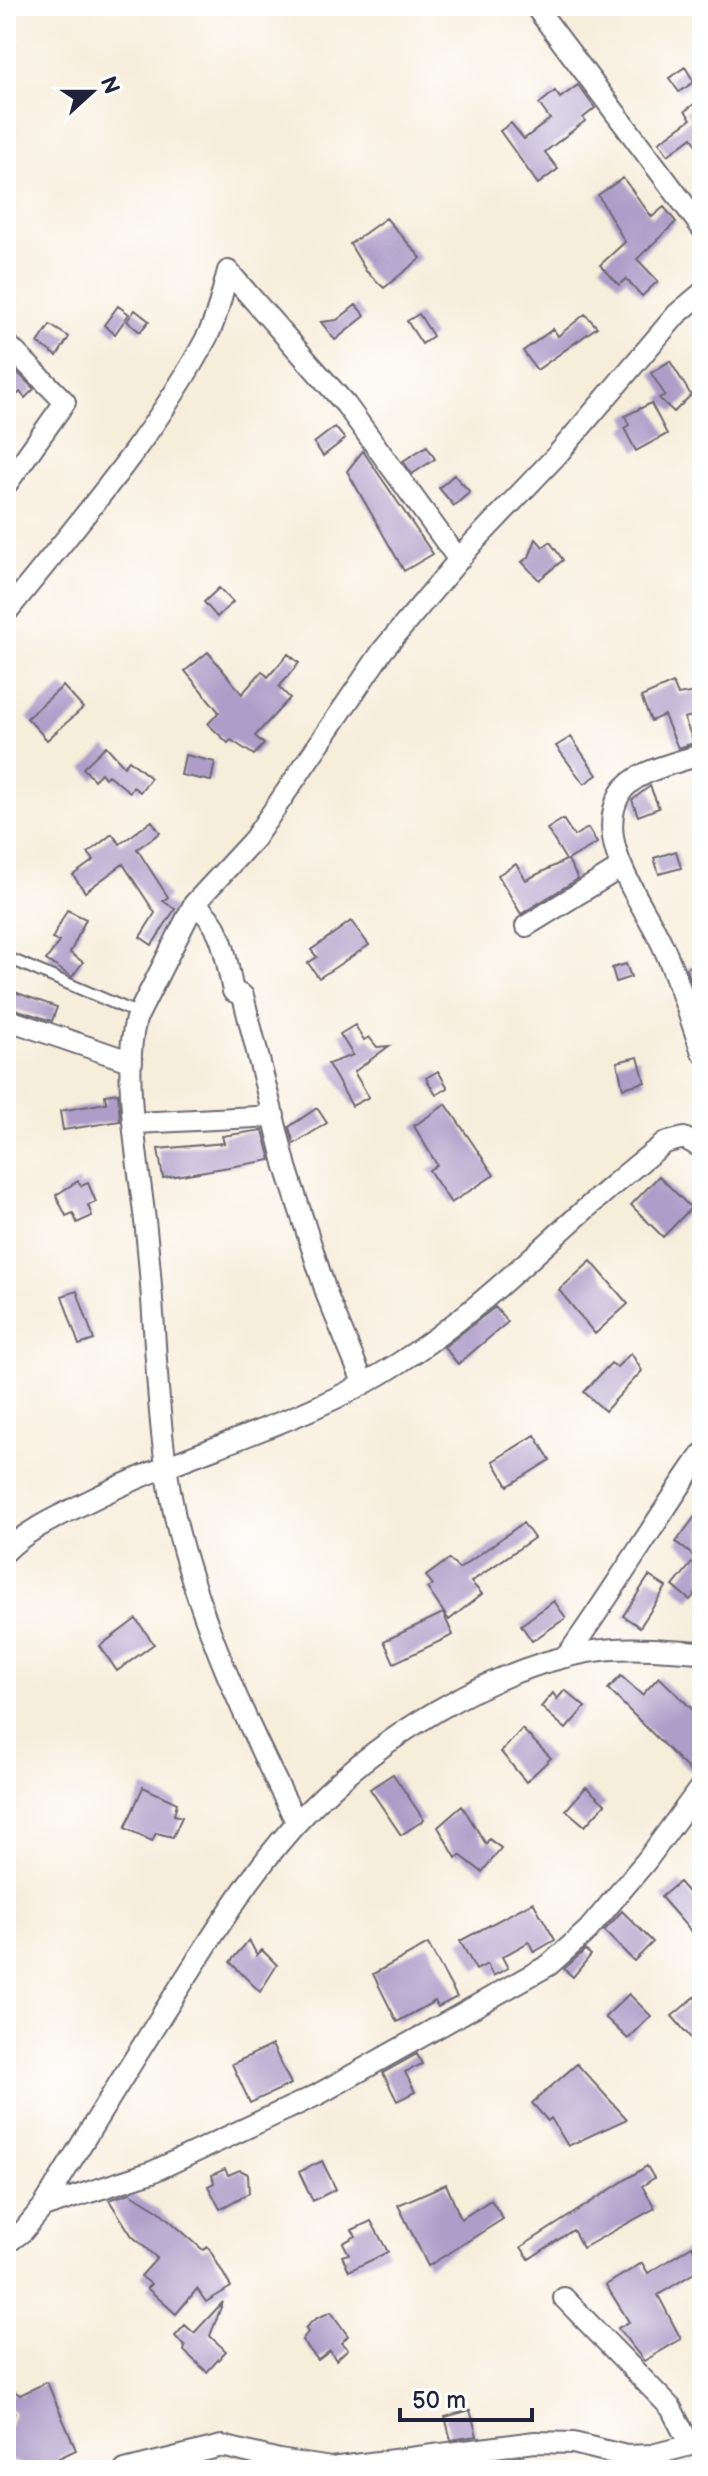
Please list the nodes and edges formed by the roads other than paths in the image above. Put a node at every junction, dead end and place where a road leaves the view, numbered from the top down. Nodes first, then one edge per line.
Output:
1 (535, 6) edge
2 (702, 228) edge
3 (702, 293) edge
4 (6, 343) edge
5 (6, 485) edge
6 (459, 560) junction
7 (6, 613) edge
8 (702, 754) edge
9 (620, 868) junction
10 (194, 904) junction
11 (526, 926) dead end
12 (6, 957) edge
13 (139, 1014) junction
14 (6, 1019) edge
15 (702, 1052) edge
16 (132, 1062) junction
17 (274, 1116) junction
18 (136, 1123) junction
19 (702, 1148) edge
20 (363, 1382) junction
21 (702, 1454) edge
22 (166, 1465) junction
23 (6, 1551) edge
24 (702, 1652) edge
25 (566, 1657) junction
26 (702, 1785) edge
27 (297, 1823) junction
28 (43, 2207) junction
29 (6, 2244) edge
30 (564, 2298) dead end
31 (696, 2444) edge
32 (649, 2462) edge
33 (125, 2470) edge

1 - 2 street
3 - 6 street
4 - 5 street
6 - 7 street
6 - 10 street
8 - 9 street
9 - 11 street
9 - 15 street
10 - 13 street
10 - 17 street
12 - 13 lane
13 - 16 street
14 - 16 street
16 - 18 street
17 - 18 street
17 - 20 street
18 - 22 street
19 - 20 street
20 - 22 street
21 - 25 street
22 - 23 street
22 - 27 street
24 - 25 street
25 - 27 street
26 - 28 street
27 - 28 street
28 - 29 street
30 - 31 street
31 - 32 street
32 - 33 street

